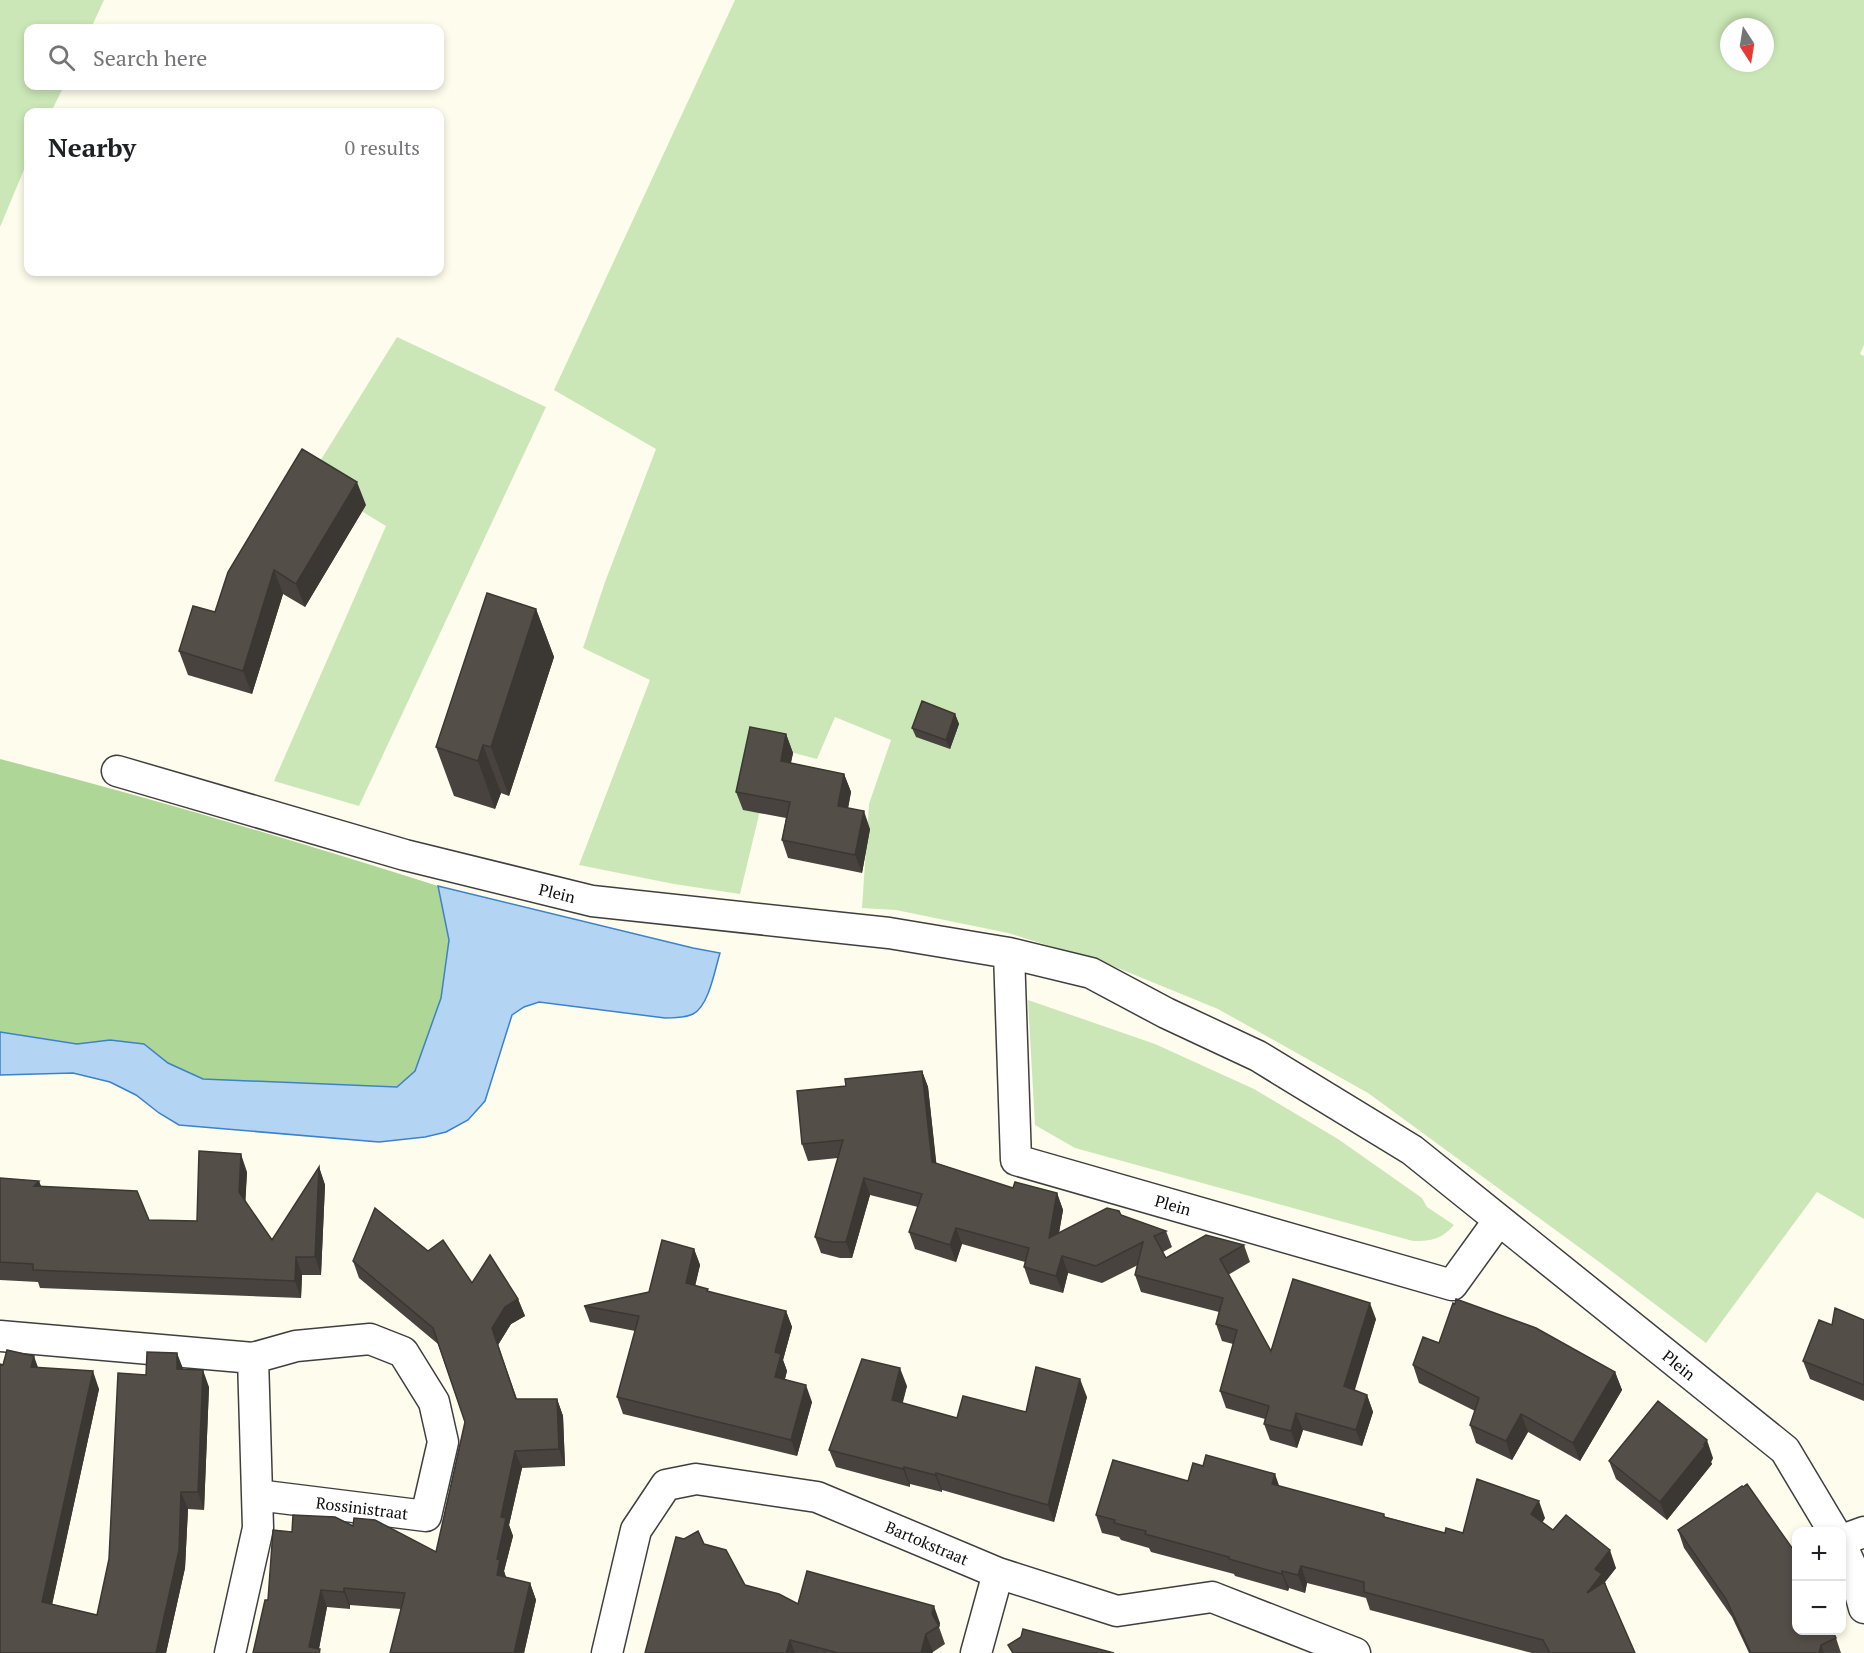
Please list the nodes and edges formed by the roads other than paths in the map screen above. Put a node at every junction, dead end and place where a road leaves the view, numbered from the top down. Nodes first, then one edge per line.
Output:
1 (117, 771) dead end
2 (1010, 953) junction
3 (1499, 1220) junction
4 (0, 1336) edge
5 (253, 1358) junction
6 (257, 1495) junction
7 (1831, 1527) edge
8 (1864, 1532) edge
9 (1846, 1538) edge
10 (1846, 1555) edge
11 (999, 1572) junction
12 (1864, 1608) edge
13 (230, 1653) edge
14 (607, 1653) edge
15 (976, 1653) edge
16 (1355, 1653) edge

1 - 2 street, Plein
2 - 3 street, Plein
2 - 3 street, Plein
3 - 7 street, Plein
4 - 5 street, Rossinistraat
5 - 6 street
5 - 6 street, Rossinistraat
6 - 13 street
8 - 9 street
10 - 12 street
11 - 14 street, Bartokstraat
11 - 15 street
11 - 16 street, Bartokstraat

